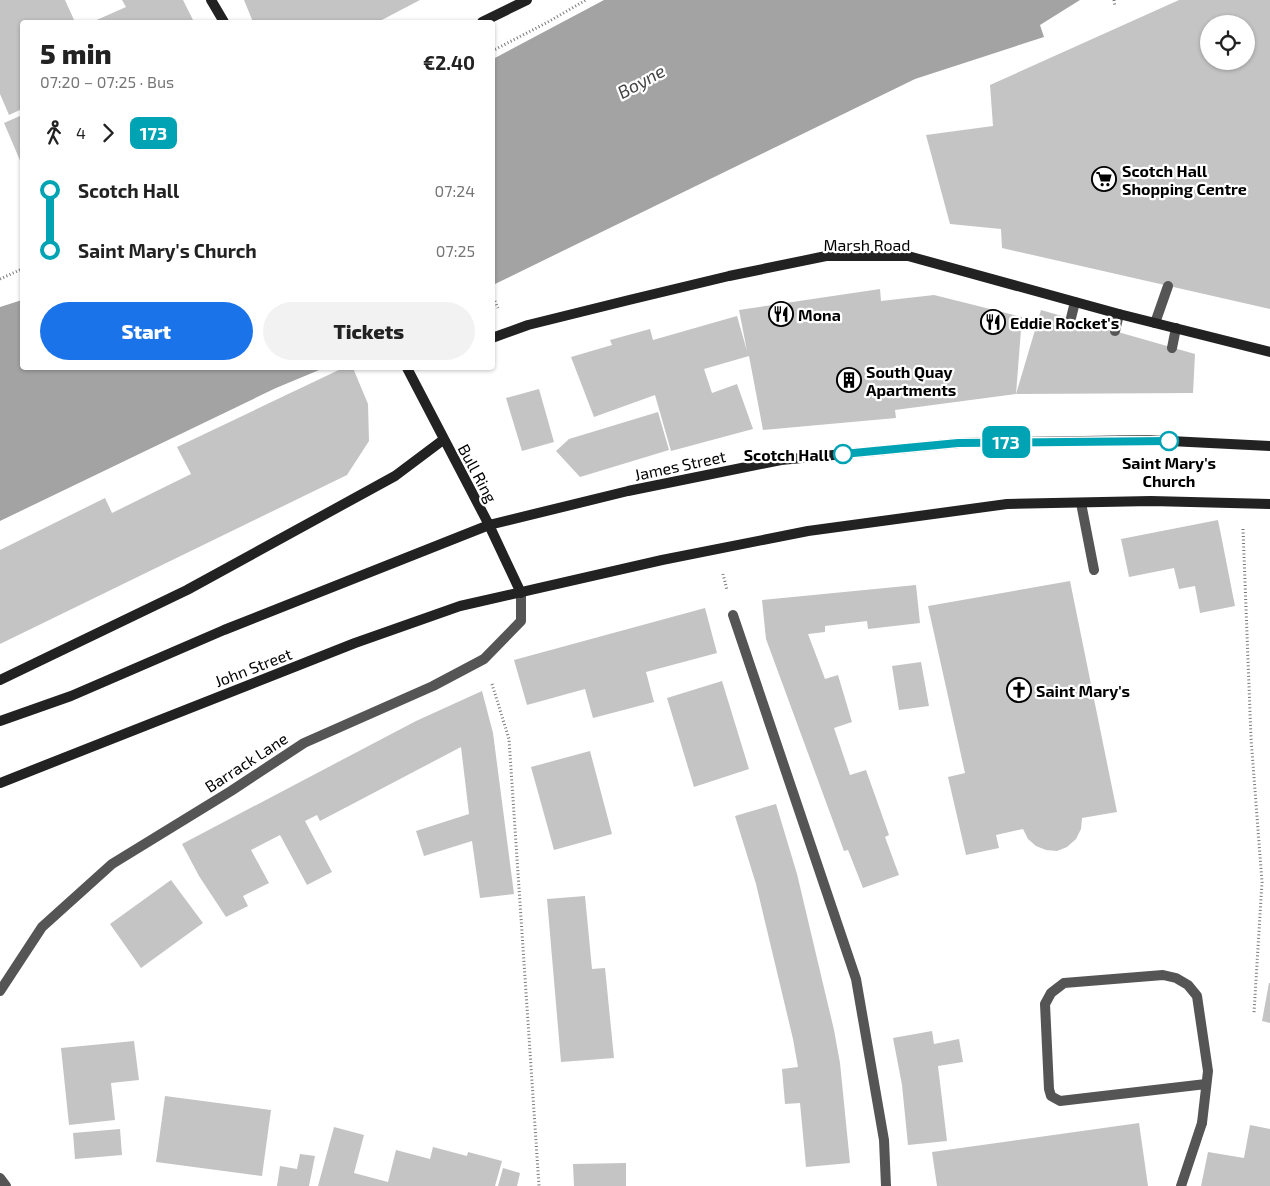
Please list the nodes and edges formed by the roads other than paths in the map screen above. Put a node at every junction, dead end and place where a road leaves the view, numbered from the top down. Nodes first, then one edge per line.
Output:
1 (211, 0) edge
2 (527, 0) edge
3 (223, 20) edge
4 (486, 20) edge
5 (1168, 286) dead end
6 (1075, 302) junction
7 (1119, 314) junction
8 (1071, 318) dead end
9 (1155, 323) junction
10 (1176, 328) junction
11 (1115, 331) dead end
12 (495, 337) edge
13 (1172, 348) dead end
14 (1270, 352) edge
15 (411, 370) edge
16 (443, 440) junction
17 (1270, 446) edge
18 (1082, 503) junction
19 (1270, 504) edge
20 (489, 525) junction
21 (1094, 570) dead end
22 (521, 593) junction
23 (733, 615) dead end
24 (0, 680) edge
25 (0, 721) edge
26 (0, 783) edge
27 (0, 991) edge
28 (1206, 1084) junction
29 (0, 1178) edge
30 (6, 1186) edge
31 (886, 1186) edge
32 (1181, 1186) edge

1 - 3 main road
2 - 4 main road
5 - 9 street
6 - 7 main road, Marsh Road
6 - 8 street
6 - 12 main road, Marsh Road
7 - 9 main road, Marsh Road
7 - 11 street
9 - 10 main road, Marsh Road
10 - 13 street
10 - 14 main road, Marsh Road
15 - 16 main road, Bull Ring
16 - 20 main road, Bull Ring
16 - 24 main road
17 - 20 main road, James Street
18 - 19 main road
18 - 21 street
18 - 22 main road
20 - 22 main road, Bull Ring
20 - 25 main road
22 - 26 main road, John Street
22 - 27 street, Barrack Lane
23 - 31 street
28 - 28 street
28 - 32 street
29 - 30 street

